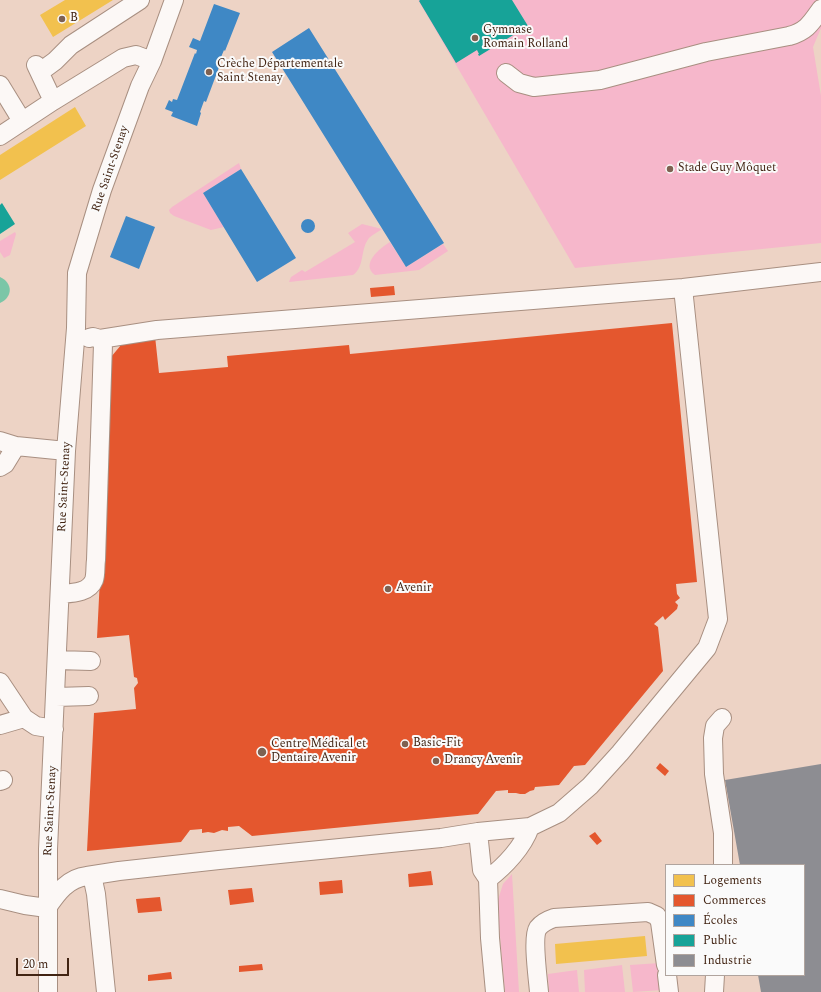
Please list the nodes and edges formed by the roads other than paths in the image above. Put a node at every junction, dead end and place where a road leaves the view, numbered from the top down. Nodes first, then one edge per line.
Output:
1 (140, 0) edge
2 (174, 0) edge
3 (821, 9) edge
4 (152, 61) junction
5 (506, 73) dead end
6 (0, 85) edge
7 (53, 101) junction
8 (22, 121) junction
9 (0, 136) edge
10 (821, 272) edge
11 (683, 288) junction
12 (100, 339) junction
13 (74, 341) junction
14 (8, 443) edge
15 (66, 452) junction
16 (0, 467) edge
17 (60, 594) junction
18 (57, 660) junction
19 (91, 661) dead end
20 (0, 682) edge
21 (89, 696) dead end
22 (56, 697) junction
23 (24, 718) junction
24 (722, 718) dead end
25 (0, 725) edge
26 (54, 729) junction
27 (530, 827) junction
28 (478, 832) junction
29 (723, 864) edge
30 (87, 876) junction
31 (488, 879) junction
32 (0, 899) edge
33 (48, 908) junction
34 (665, 958) edge
35 (667, 976) edge
36 (715, 976) edge
37 (48, 992) edge
38 (106, 992) edge
39 (495, 992) edge
40 (539, 992) edge
41 (669, 992) edge
42 (714, 992) edge

1 - 7 street
2 - 4 street, Rue Saint-Stenay
3 - 5 street
4 - 7 street
4 - 13 street, Rue Saint-Stenay
6 - 8 street
7 - 8 street
8 - 9 street
10 - 11 street
11 - 12 street
11 - 27 street
12 - 13 street
12 - 17 street
13 - 15 street, Rue Saint-Stenay
14 - 15 street
14 - 16 street
15 - 17 street, Rue Saint-Stenay
17 - 18 street, Rue Saint-Stenay
18 - 19 street
18 - 22 street, Rue Saint-Stenay
20 - 23 street
21 - 22 street
22 - 26 street, Rue Saint-Stenay
23 - 25 street
23 - 26 street
24 - 29 street
26 - 33 street, Rue Saint-Stenay
27 - 28 street
27 - 31 street
28 - 30 street
28 - 31 street
30 - 33 street
30 - 38 street
31 - 39 street
32 - 33 street
33 - 37 street, Rue Saint-Stenay
34 - 40 street
35 - 41 street
36 - 42 street

